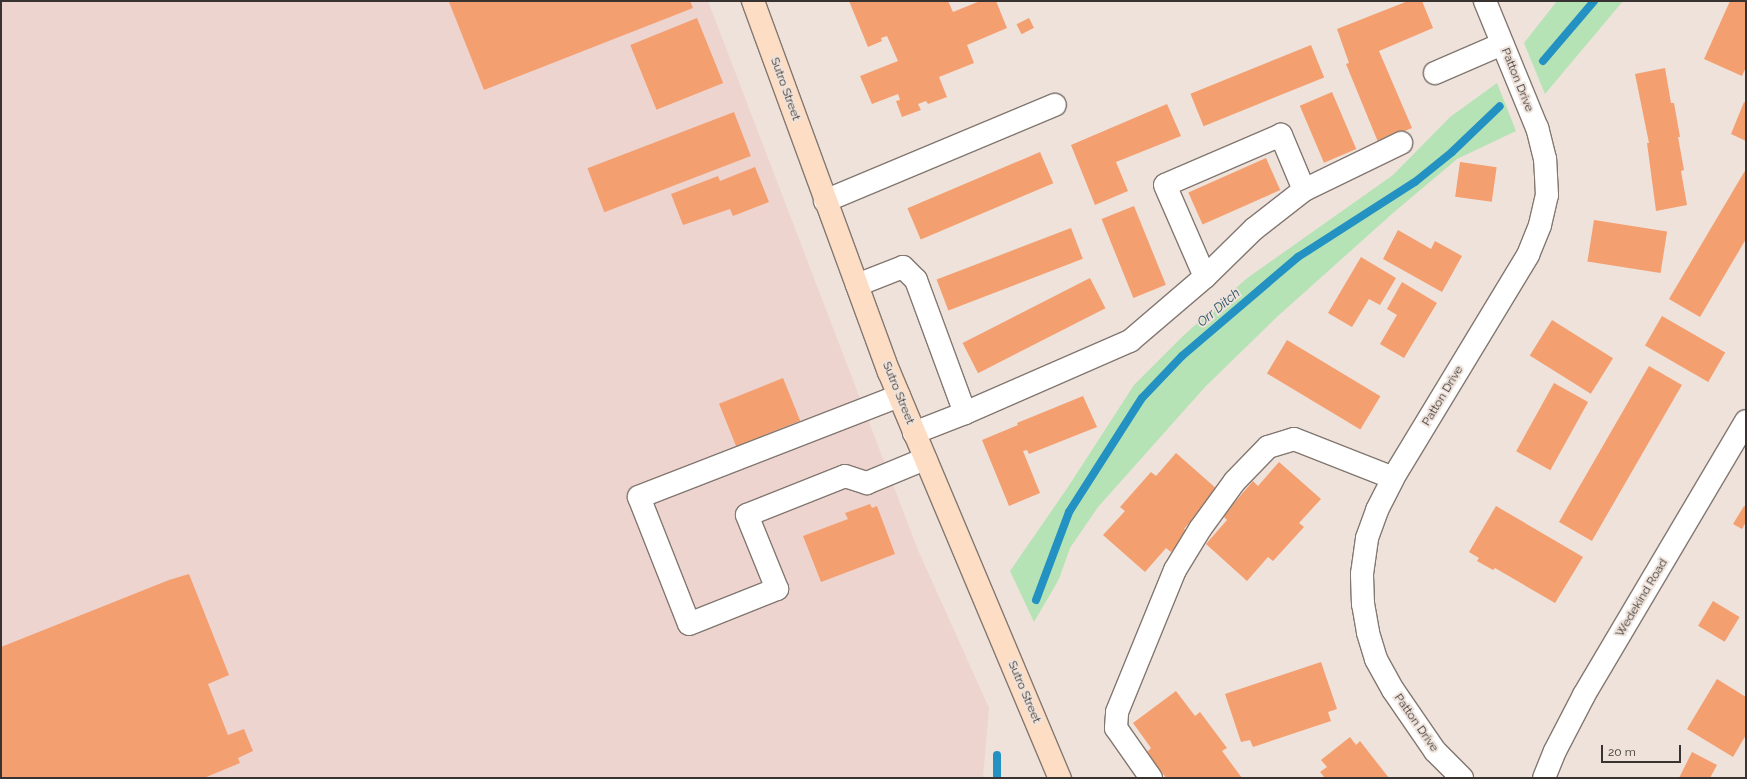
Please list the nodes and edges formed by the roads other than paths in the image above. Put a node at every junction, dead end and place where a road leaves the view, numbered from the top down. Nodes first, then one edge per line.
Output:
1 (753, 1) edge
2 (1485, 1) edge
3 (1502, 44) junction
4 (1435, 73) dead end
5 (1055, 106) dead end
6 (1400, 143) dead end
7 (1304, 190) junction
8 (825, 200) junction
9 (1205, 277) junction
10 (857, 285) junction
11 (899, 396) junction
12 (965, 413) junction
13 (1746, 421) edge
14 (914, 433) junction
15 (925, 459) junction
16 (1393, 478) junction
17 (1060, 778) edge
18 (1151, 778) edge
19 (1462, 778) edge
20 (1544, 778) edge

1 - 8 main road, Sutro Street
2 - 3 street, Patton Drive
3 - 4 street
3 - 16 street, Patton Drive
5 - 8 street
6 - 7 street
7 - 9 street
7 - 9 street
8 - 10 main road, Sutro Street
9 - 12 street
10 - 11 main road, Sutro Street
10 - 12 street
11 - 14 main road, Sutro Street
11 - 15 street
12 - 14 street
13 - 20 street, Wedekind Road
14 - 15 main road, Sutro Street
15 - 17 main road, Sutro Street
16 - 18 street
16 - 19 street, Patton Drive

